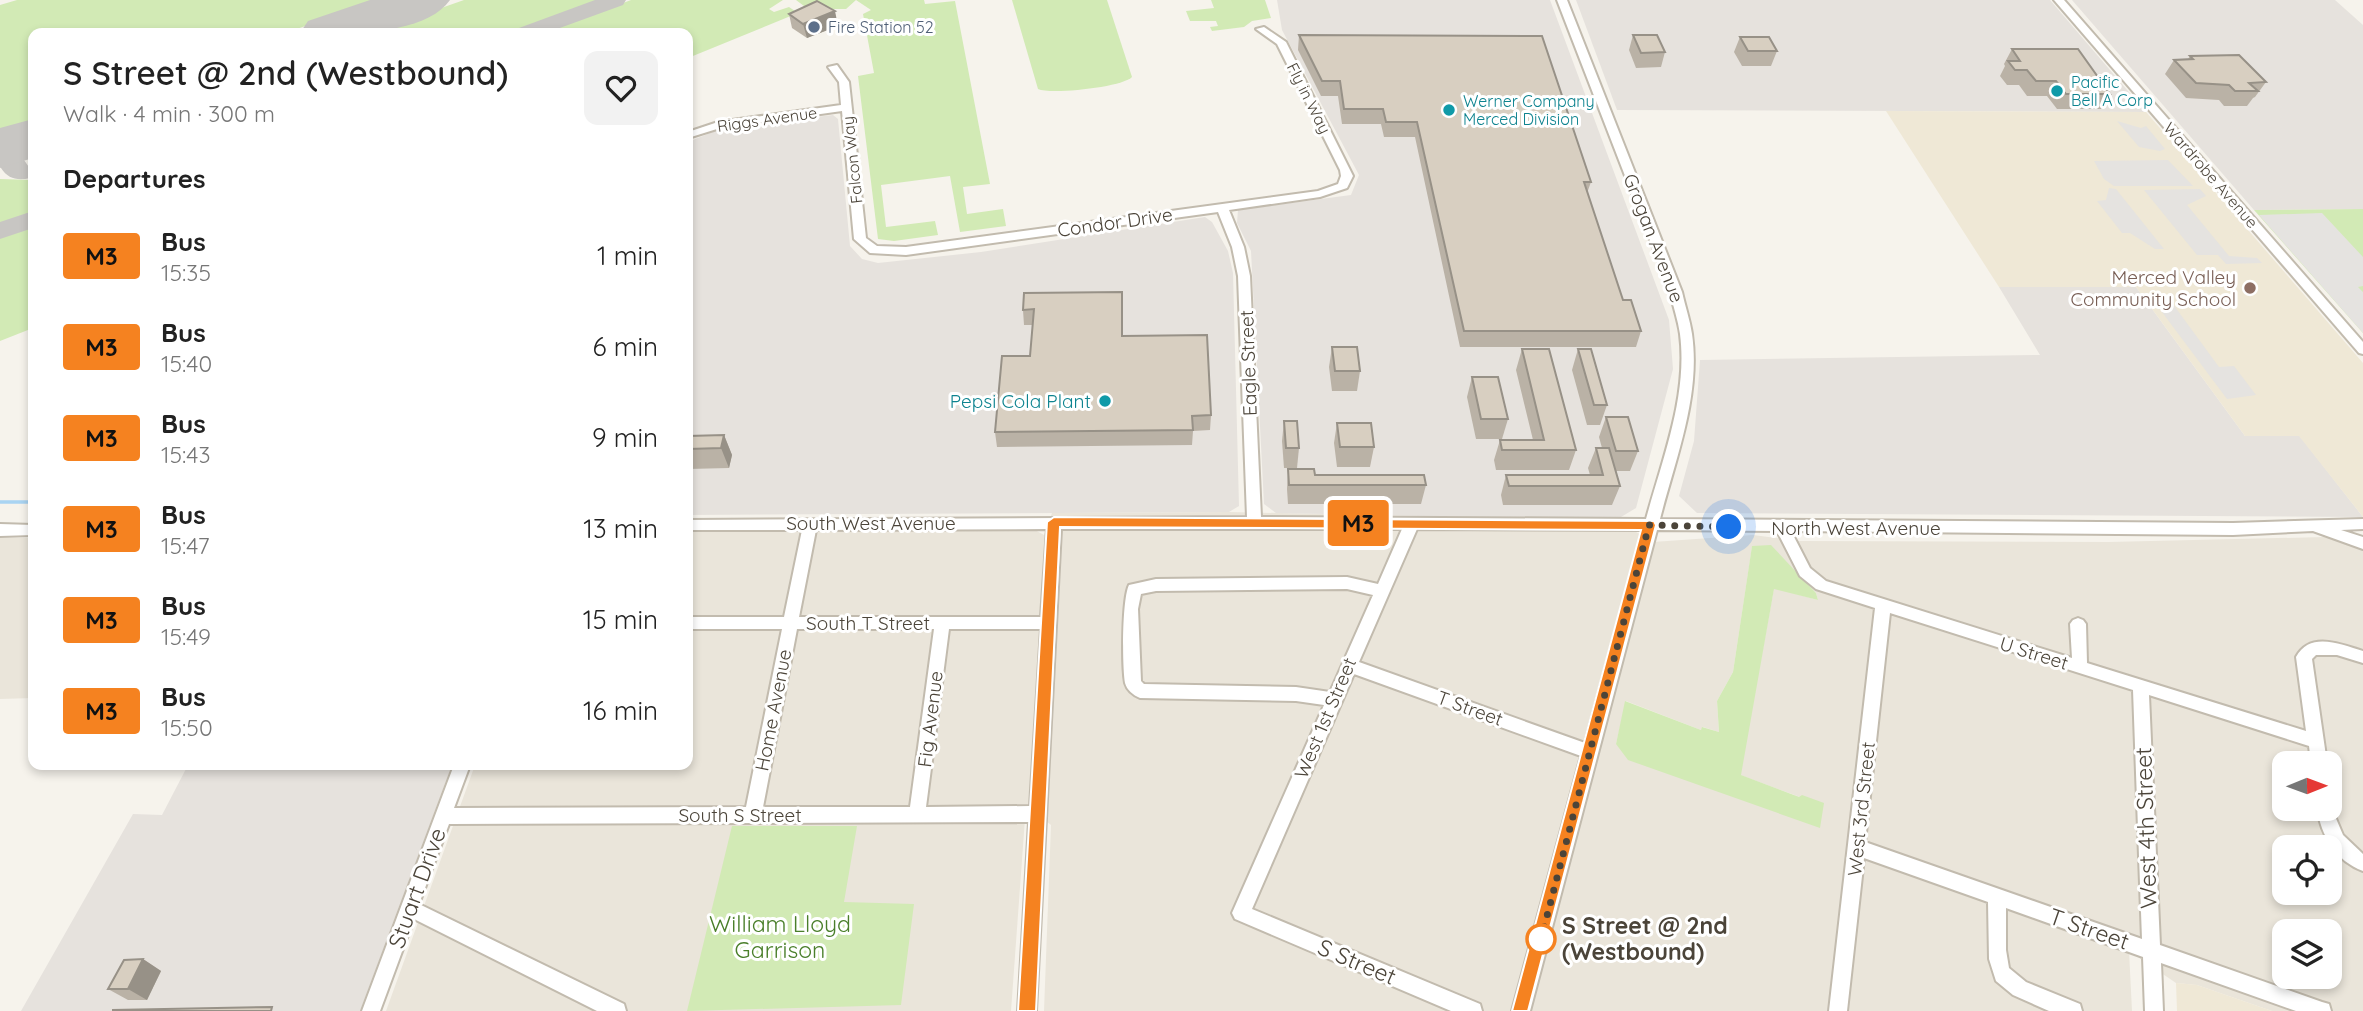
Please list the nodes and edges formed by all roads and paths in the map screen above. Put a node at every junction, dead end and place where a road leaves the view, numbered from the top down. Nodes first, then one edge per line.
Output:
1 (1562, 0) edge
2 (2059, 0) edge
3 (1261, 29) dead end
4 (833, 67) dead end
5 (847, 107) junction
6 (693, 133) edge
7 (1347, 176) joint
8 (1222, 208) junction
9 (874, 250) joint
10 (2363, 350) edge
11 (1054, 522) junction
12 (1254, 522) junction
13 (1412, 523) junction
14 (810, 524) junction
15 (2363, 524) edge
16 (693, 525) edge
17 (1649, 525) junction
18 (2311, 527) junction
19 (1782, 528) junction
20 (0, 530) edge
21 (28, 530) edge
22 (2363, 542) edge
23 (1380, 590) junction
24 (1883, 606) junction
25 (693, 623) edge
26 (790, 623) junction
27 (942, 623) junction
28 (1048, 623) junction
29 (2078, 624) dead end
30 (2363, 657) edge
31 (1348, 665) junction
32 (2080, 668) junction
33 (2141, 687) junction
34 (1333, 699) junction
35 (2315, 741) junction
36 (2317, 751) edge
37 (1591, 752) junction
38 (460, 770) edge
39 (753, 814) junction
40 (917, 814) junction
41 (1037, 814) junction
42 (443, 816) junction
43 (2327, 821) edge
44 (1856, 847) junction
45 (2363, 863) edge
46 (1997, 896) junction
47 (409, 908) junction
48 (1241, 914) joint
49 (2151, 950) junction
50 (372, 1011) edge
51 (617, 1011) edge
52 (1027, 1011) edge
53 (1473, 1011) edge
54 (1521, 1011) edge
55 (1838, 1011) edge
56 (2073, 1011) edge
57 (2154, 1011) edge
58 (2322, 1011) edge

1 - 17 street, Grogan Avenue
2 - 10 street, Wardrobe Avenue
3 - 7 street, Fly in Way
4 - 5 street, Falcon Way
5 - 6 street, Riggs Avenue
5 - 9 street, Falcon Way
7 - 8 street, Condor Drive
8 - 9 street, Condor Drive
8 - 12 street, Eagle Street
11 - 12 street, North West Avenue
11 - 14 street, South West Avenue
11 - 28 street
12 - 13 street, North West Avenue
13 - 17 street, North West Avenue
13 - 23 street, West 1st Street
14 - 16 street, South West Avenue
14 - 26 street, Home Avenue
15 - 18 street, North West Avenue
17 - 19 street, North West Avenue
17 - 37 street, Grogan Avenue
18 - 19 street, North West Avenue
18 - 22 street
19 - 24 street, U Street
20 - 21 street
23 - 31 street, West 1st Street
23 - 34 street
24 - 32 street, U Street
24 - 44 street, West 3rd Street
25 - 26 street, South T Street
26 - 27 street, South T Street
26 - 39 street, Home Avenue
27 - 28 street, South T Street
27 - 40 street, Fig Avenue
28 - 41 street
29 - 32 street
30 - 35 street
31 - 34 street, West 1st Street
31 - 37 street, T Street
32 - 33 street, U Street
33 - 35 street, U Street
33 - 49 street, West 4th Street
34 - 48 street, West 1st Street
35 - 36 street
37 - 54 street, Grogan Avenue
38 - 42 street, Stuart Drive
39 - 40 street, South S Street
39 - 42 street, South S Street
40 - 41 street, South S Street
41 - 52 street
42 - 47 street, Stuart Drive
43 - 45 street
44 - 46 street, T Street
44 - 55 street, West 3rd Street
46 - 49 street, T Street
46 - 56 street
47 - 50 street, Stuart Drive
47 - 51 street
48 - 53 street, S Street
49 - 57 street, West 4th Street
49 - 58 street, T Street

